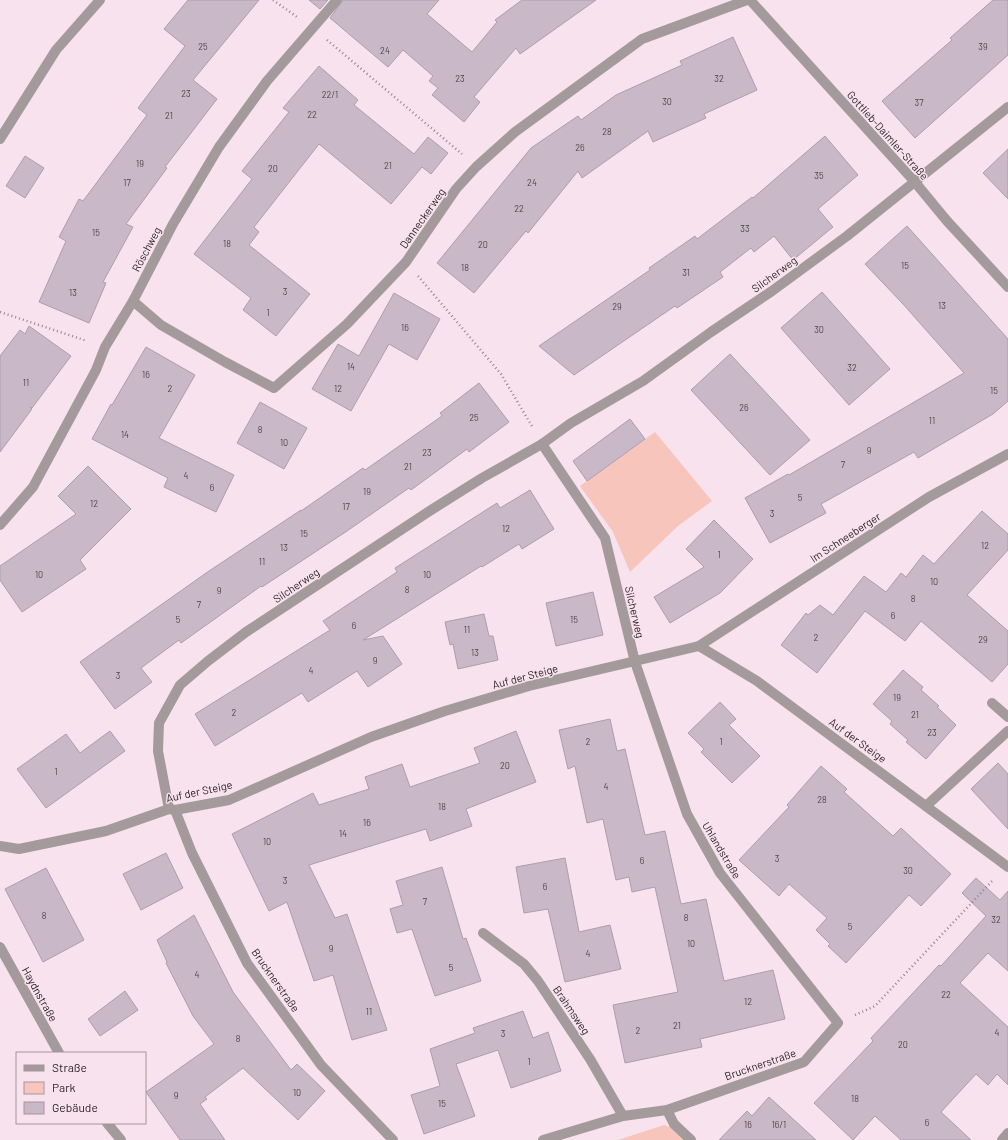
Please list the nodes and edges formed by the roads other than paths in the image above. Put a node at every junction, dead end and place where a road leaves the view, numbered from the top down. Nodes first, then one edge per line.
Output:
1 (100, 0) edge
2 (337, 0) edge
3 (748, 0) edge
4 (1008, 107) edge
5 (0, 139) edge
6 (914, 181) junction
7 (1008, 287) edge
8 (133, 301) junction
9 (542, 444) junction
10 (1008, 454) edge
11 (0, 525) edge
12 (699, 646) junction
13 (634, 662) junction
14 (992, 702) dead end
15 (1008, 718) edge
16 (1008, 731) edge
17 (926, 806) junction
18 (172, 809) junction
19 (0, 846) edge
20 (1007, 866) edge
21 (483, 933) dead end
22 (0, 947) edge
23 (838, 1023) joint
24 (58, 1052) edge
25 (667, 1110) junction
26 (623, 1116) junction
27 (108, 1124) edge
28 (1008, 1133) edge
29 (120, 1140) edge
30 (393, 1140) edge
31 (543, 1140) edge
32 (691, 1140) edge
33 (1002, 1140) edge

1 - 5 street
2 - 8 street, Röschweg
3 - 6 street, Gottlieb-Daimler-Straße
3 - 8 street, Danneckerweg
4 - 6 street, Silcherweg
6 - 7 street, Gottlieb-Daimler-Straße
6 - 9 street, Silcherweg
8 - 11 street, Röschweg
9 - 13 street, Silcherweg
9 - 18 street, Silcherweg
10 - 12 street, Im Schneeberger
12 - 13 street, Auf der Steige
12 - 17 street, Auf der Steige
13 - 18 street, Auf der Steige
13 - 23 street, Uhlandstraße
14 - 15 street
16 - 17 street
17 - 20 street, Auf der Steige
18 - 19 street, Auf der Steige
18 - 30 street, Brucknerstraße
21 - 26 street, Brahmsweg
22 - 24 street, Haydnstraße
23 - 25 street, Brucknerstraße
25 - 26 street, Brucknerstraße
25 - 32 street
26 - 31 street, Brucknerstraße
27 - 29 street
28 - 33 street

